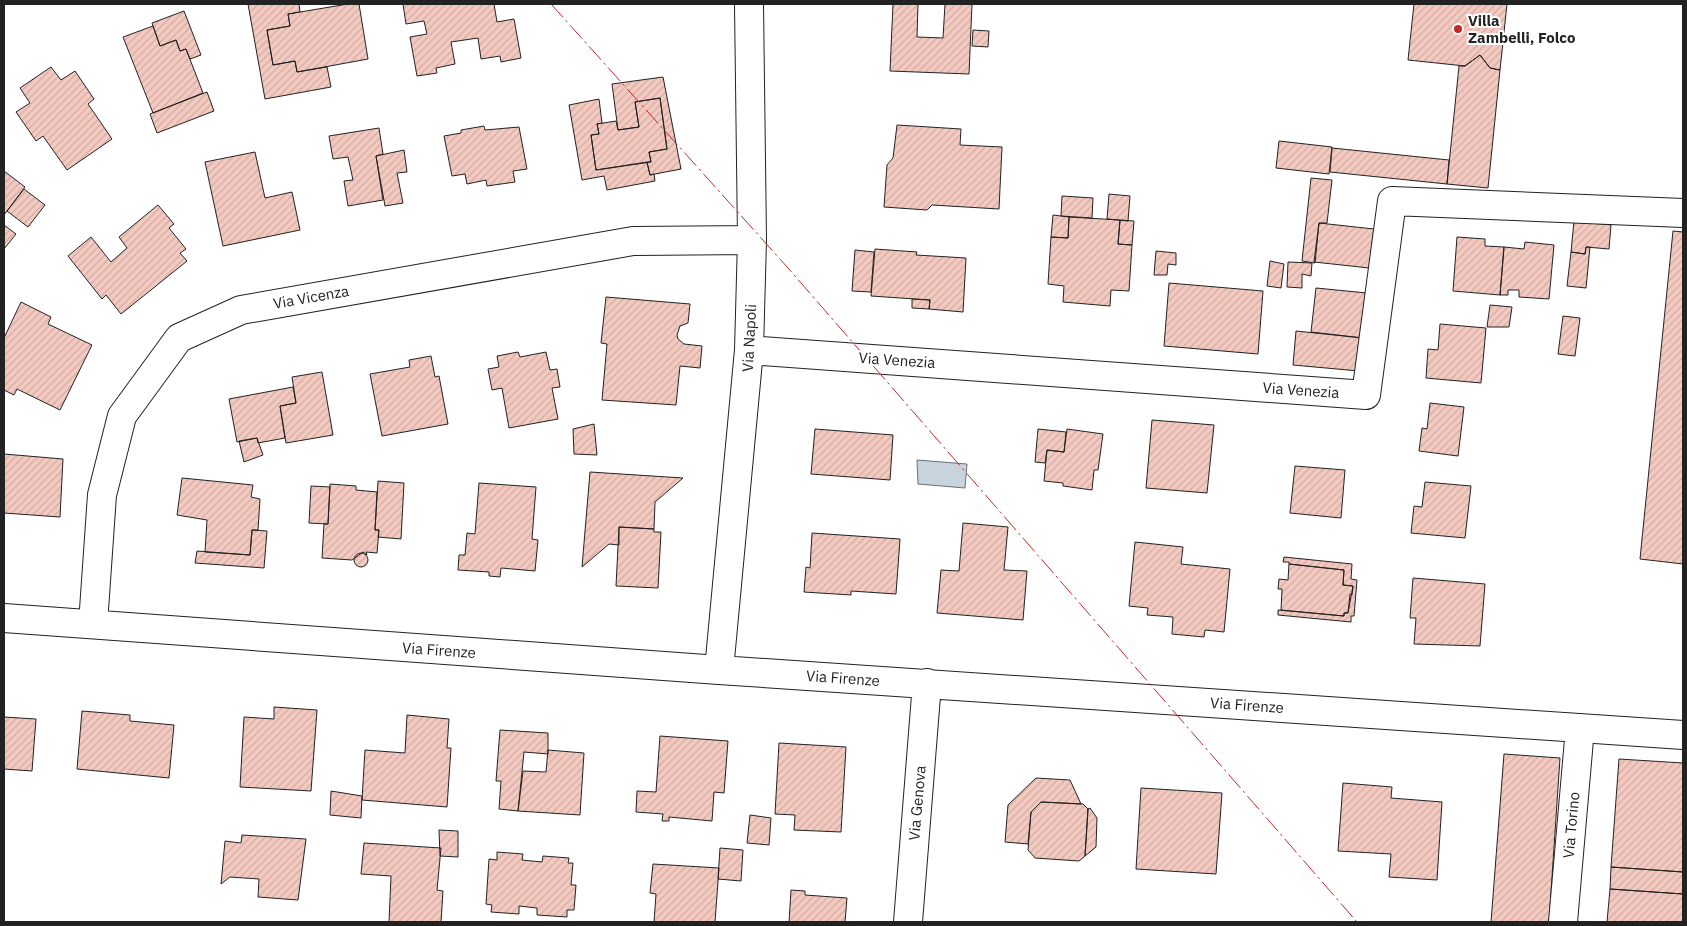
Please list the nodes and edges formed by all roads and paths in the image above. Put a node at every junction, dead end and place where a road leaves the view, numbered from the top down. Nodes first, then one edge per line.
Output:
1 (749, 4) edge
2 (1683, 213) edge
3 (752, 240) junction
4 (749, 350) junction
5 (4, 618) edge
6 (93, 624) junction
7 (719, 670) junction
8 (927, 683) junction
9 (1580, 728) junction
10 (1683, 735) edge
11 (908, 922) edge
12 (1563, 922) edge

1 - 3 street, Via Napoli
2 - 4 street, Via Venezia
3 - 4 street, Via Napoli
3 - 6 street, Via Vicenza
4 - 7 street, Via Napoli
5 - 6 street, Via Firenze
6 - 7 street, Via Firenze
7 - 8 street, Via Firenze
8 - 9 street, Via Firenze
8 - 11 street, Via Genova
9 - 10 street, Via Firenze
9 - 12 street, Via Torino

